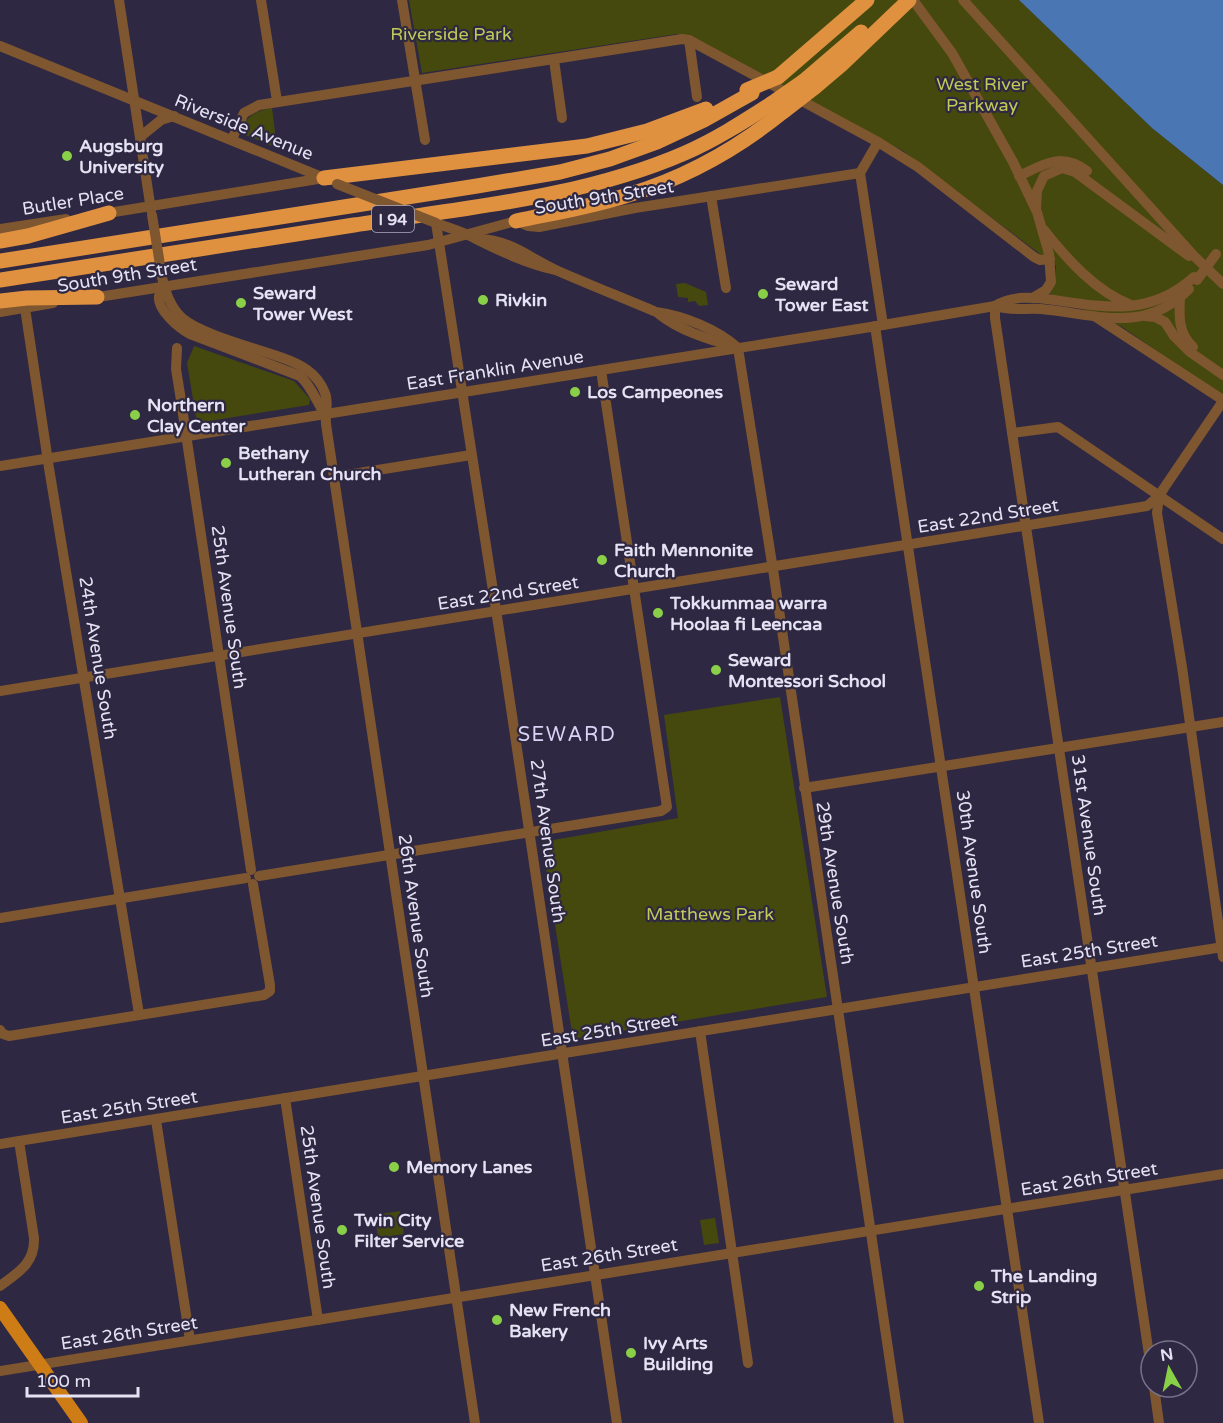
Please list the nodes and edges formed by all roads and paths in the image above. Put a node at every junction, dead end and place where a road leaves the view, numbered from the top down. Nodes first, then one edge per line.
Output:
1 (119, 0) edge
2 (261, 0) edge
3 (402, 0) edge
4 (867, 0) edge
5 (896, 0) edge
6 (911, 0) edge
7 (963, 0) edge
8 (872, 29) junction
9 (689, 40) junction
10 (0, 46) edge
11 (554, 60) junction
12 (414, 80) junction
13 (750, 92) junction
14 (697, 97) dead end
15 (135, 100) junction
16 (277, 102) junction
17 (778, 108) junction
18 (174, 116) junction
19 (562, 118) dead end
20 (140, 137) junction
21 (232, 139) junction
22 (425, 140) dead end
23 (878, 142) junction
24 (860, 173) junction
25 (1019, 176) junction
26 (331, 181) junction
27 (711, 196) junction
28 (151, 210) junction
29 (1036, 212) junction
30 (110, 213) junction
31 (516, 221) junction
32 (437, 226) junction
33 (1168, 226) junction
34 (1042, 228) junction
35 (0, 229) edge
36 (471, 237) junction
37 (0, 241) edge
38 (439, 241) junction
39 (1220, 250) edge
40 (1195, 257) junction
41 (1050, 259) junction
42 (0, 261) edge
43 (1195, 279) junction
44 (0, 280) edge
45 (163, 282) junction
46 (1223, 284) edge
47 (726, 288) dead end
48 (97, 297) junction
49 (1180, 297) junction
50 (1033, 298) junction
51 (0, 301) edge
52 (995, 306) junction
53 (1136, 306) junction
54 (25, 308) junction
55 (0, 312) edge
56 (1094, 315) junction
57 (1145, 316) junction
58 (879, 326) junction
59 (177, 348) dead end
60 (738, 348) junction
61 (1223, 367) edge
62 (601, 370) junction
63 (1223, 375) edge
64 (463, 392) junction
65 (1221, 399) edge
66 (325, 414) junction
67 (1012, 433) junction
68 (186, 436) junction
69 (471, 455) junction
70 (48, 458) junction
71 (0, 466) edge
72 (334, 477) junction
73 (1159, 496) junction
74 (1026, 526) junction
75 (1223, 539) edge
76 (908, 546) junction
77 (773, 567) junction
78 (634, 590) junction
79 (496, 612) junction
80 (357, 634) junction
81 (220, 655) junction
82 (84, 678) junction
83 (0, 691) edge
84 (1223, 722) edge
85 (1191, 727) junction
86 (1059, 748) junction
87 (943, 765) junction
88 (804, 788) junction
89 (529, 832) junction
90 (390, 855) junction
91 (252, 877) junction
92 (120, 898) junction
93 (0, 918) edge
94 (1222, 950) edge
95 (1092, 967) junction
96 (974, 986) junction
97 (837, 1009) junction
98 (139, 1014) junction
99 (700, 1031) junction
100 (1, 1032) edge
101 (562, 1054) junction
102 (423, 1076) junction
103 (285, 1098) junction
104 (156, 1120) junction
105 (19, 1141) junction
106 (0, 1144) edge
107 (1223, 1173) edge
108 (1124, 1189) junction
109 (1007, 1208) junction
110 (871, 1230) junction
111 (733, 1252) junction
112 (595, 1274) junction
113 (0, 1286) edge
114 (456, 1296) junction
115 (0, 1308) edge
116 (318, 1320) junction
117 (1147, 1339) edge
118 (190, 1340) junction
119 (748, 1363) dead end
120 (41, 1364) junction
121 (0, 1371) edge
122 (1156, 1399) edge
123 (81, 1423) edge
124 (475, 1423) edge
125 (617, 1423) edge
126 (899, 1423) edge
127 (1039, 1423) edge
128 (1159, 1423) edge

1 - 15 street
2 - 16 street
3 - 12 street
4 - 13 highway, bridge
5 - 8 highway, I 94
6 - 8 highway
6 - 25 street
7 - 33 street
8 - 17 highway, I 94, bridge
9 - 11 street
9 - 14 street
9 - 23 street
10 - 15 street, Riverside Avenue
11 - 12 street
11 - 19 street
12 - 16 street
12 - 22 street
13 - 26 highway
13 - 42 highway, I 94
15 - 18 street, Riverside Avenue
15 - 20 street
16 - 21 street
17 - 31 highway
17 - 44 highway, I 94
18 - 20 street
18 - 21 street, Riverside Avenue
20 - 28 street
21 - 26 street, Riverside Avenue
23 - 24 street
23 - 41 street
24 - 27 street, South 9th Street
24 - 58 street, 30th Avenue South
25 - 29 street
25 - 33 street
26 - 28 street, Butler Place
26 - 32 street, Riverside Avenue, bridge
27 - 31 street, South 9th Street
27 - 47 street
28 - 30 street, Butler Place
28 - 45 street, bridge
29 - 34 street
29 - 40 street
30 - 35 street, Butler Place
30 - 37 highway
31 - 36 street, South 9th Street
32 - 36 street, Riverside Avenue
32 - 38 street, 27th Avenue South
33 - 40 street
34 - 41 street
34 - 53 street
36 - 38 street, South 9th Street
36 - 60 street, Riverside Avenue
38 - 45 street, South 9th Street
38 - 64 street, 27th Avenue South
39 - 43 street, bridge
40 - 46 street
41 - 50 street
43 - 49 street, East Franklin Avenue
43 - 53 street, East Franklin Avenue
45 - 48 street, South 9th Street
45 - 66 street, 26th Avenue South
48 - 51 highway
48 - 54 street, South 9th Street
49 - 57 street, East Franklin Avenue
49 - 61 street
50 - 52 street, East Franklin Avenue
50 - 53 street, East Franklin Avenue
52 - 56 street, East Franklin Avenue
52 - 58 street, East Franklin Avenue
52 - 67 street, 31st Avenue South
54 - 55 street, South 9th Street
54 - 70 street, 24th Avenue South
56 - 57 street, East Franklin Avenue
56 - 65 street
57 - 63 street
58 - 60 street, East Franklin Avenue
58 - 76 street, 30th Avenue South
59 - 68 street, 25th Avenue South
60 - 62 street, East Franklin Avenue
60 - 77 street, 29th Avenue South
62 - 64 street, East Franklin Avenue
62 - 78 street
64 - 66 street, East Franklin Avenue
64 - 69 street, 27th Avenue South
65 - 73 street
66 - 68 street, East Franklin Avenue
66 - 72 street, 26th Avenue South
67 - 73 street
67 - 74 street, 31st Avenue South
68 - 70 street, East Franklin Avenue
68 - 81 street, 25th Avenue South
69 - 72 street
69 - 79 street, 27th Avenue South
70 - 71 street, East Franklin Avenue
70 - 82 street, 24th Avenue South
72 - 80 street, 26th Avenue South
73 - 74 street, East 22nd Street
73 - 75 street
73 - 85 street
74 - 76 street, East 22nd Street
74 - 86 street, 31st Avenue South
76 - 77 street, East 22nd Street
76 - 87 street, 30th Avenue South
77 - 78 street, East 22nd Street
77 - 88 street, 29th Avenue South
78 - 79 street, East 22nd Street
78 - 89 street
79 - 80 street, East 22nd Street
79 - 89 street, 27th Avenue South
80 - 81 street, East 22nd Street
80 - 90 street, 26th Avenue South
81 - 82 street, East 22nd Street
81 - 91 street, 25th Avenue South
82 - 83 street, East 22nd Street
82 - 92 street, 24th Avenue South
84 - 85 street
85 - 86 street
85 - 94 street
86 - 87 street
86 - 95 street, 31st Avenue South
87 - 88 street
87 - 96 street, 30th Avenue South
88 - 97 street, 29th Avenue South
89 - 90 street
89 - 101 street, 27th Avenue South
90 - 91 street
90 - 102 street, 26th Avenue South
91 - 92 street
91 - 98 street, 25th Avenue South
92 - 93 street
92 - 98 street, 24th Avenue South
94 - 95 street, East 25th Street
95 - 96 street, East 25th Street
95 - 108 street, 31st Avenue South
96 - 97 street, East 25th Street
96 - 109 street, 30th Avenue South
97 - 99 street, East 25th Street
97 - 110 street, 29th Avenue South
98 - 100 street
99 - 101 street, East 25th Street
99 - 111 street
101 - 102 street, East 25th Street
101 - 112 street, 27th Avenue South
102 - 103 street, East 25th Street
102 - 114 street, 26th Avenue South
103 - 104 street, East 25th Street
103 - 116 street, 25th Avenue South
104 - 105 street, East 25th Street
104 - 118 street
105 - 106 street, East 25th Street
105 - 113 street
107 - 108 street, East 26th Street
108 - 109 street, East 26th Street
108 - 117 street, 31st Avenue South
109 - 110 street, East 26th Street
109 - 127 street, 30th Avenue South
110 - 111 street, East 26th Street
110 - 126 street, 29th Avenue South
111 - 112 street, East 26th Street
111 - 119 street
112 - 114 street, East 26th Street
112 - 125 street, 27th Avenue South
114 - 116 street, East 26th Street
114 - 124 street, 26th Avenue South
115 - 120 main road
116 - 118 street, East 26th Street
118 - 120 street, East 26th Street
120 - 121 street, East 26th Street
120 - 123 main road
122 - 128 street

